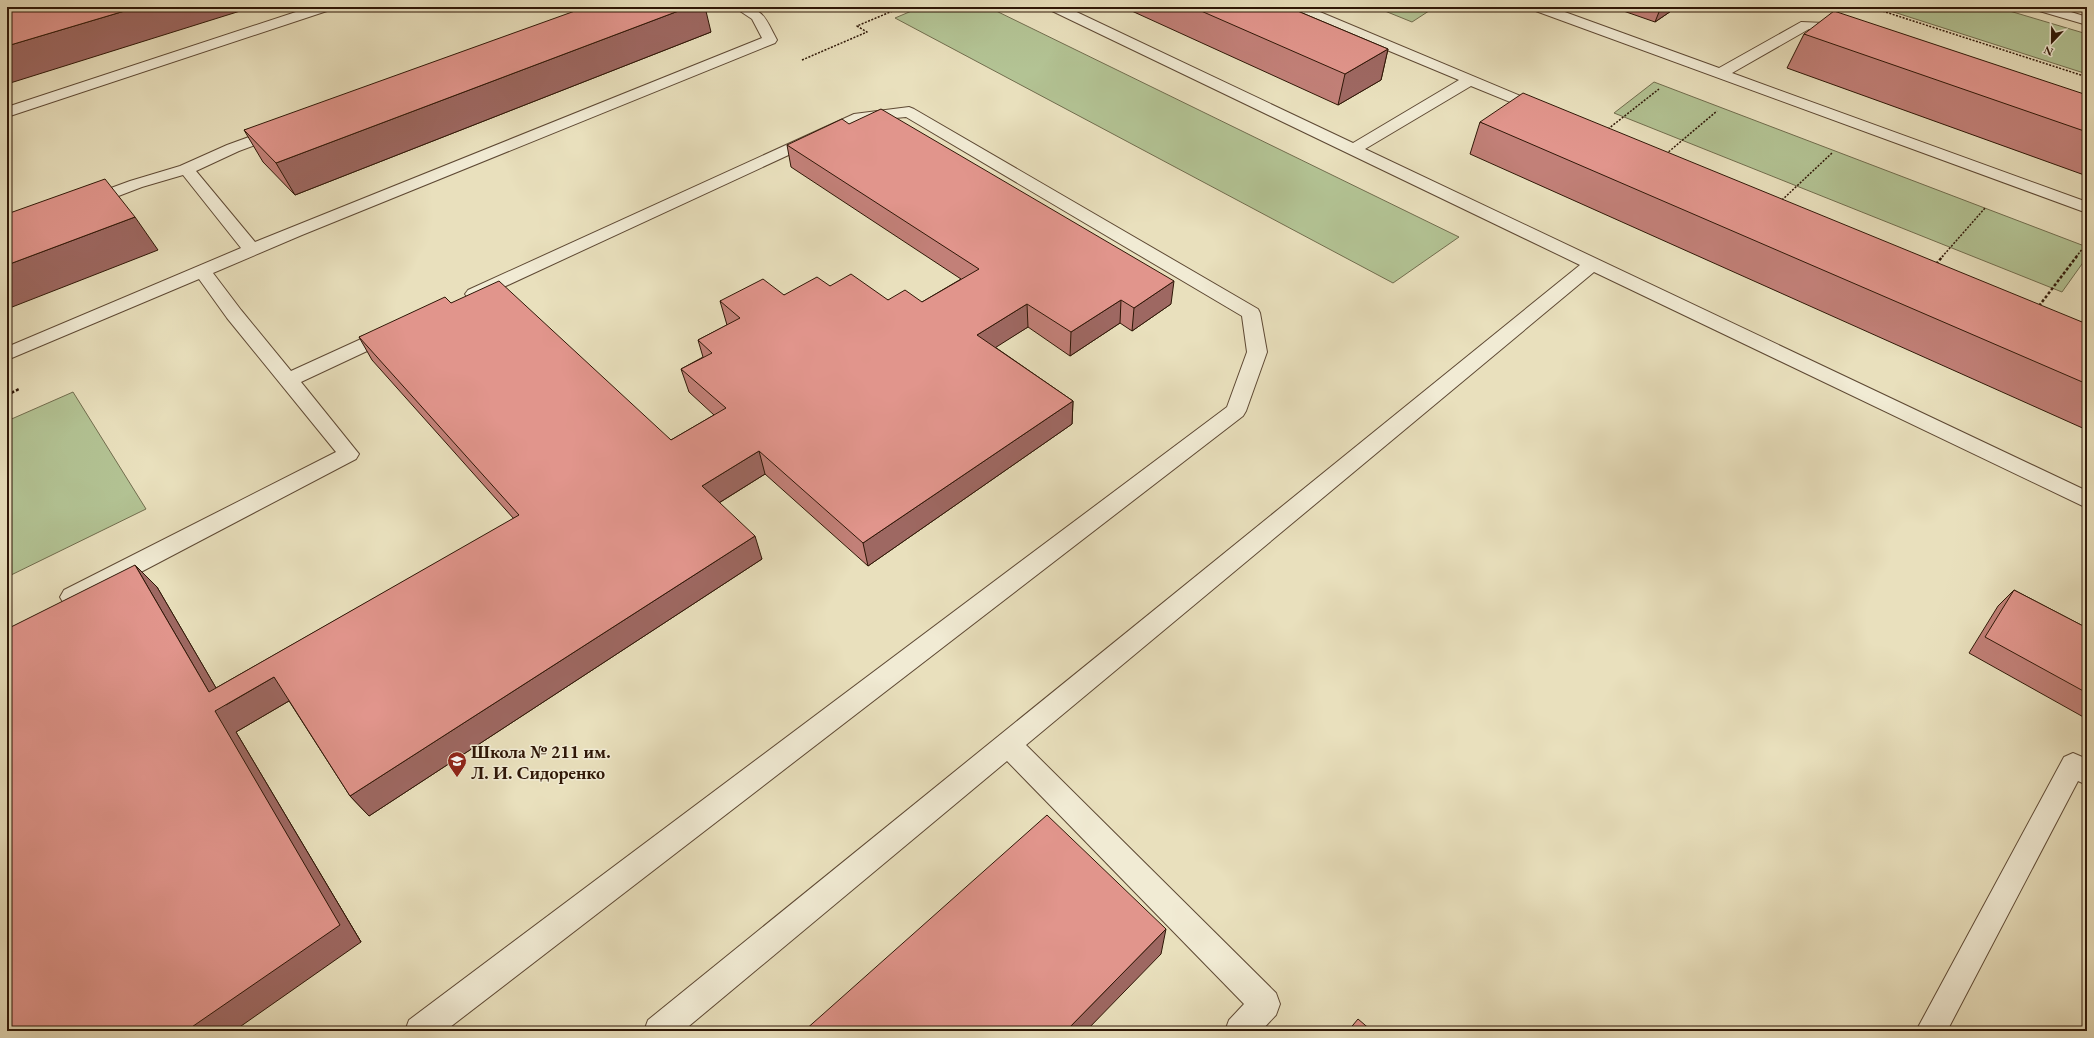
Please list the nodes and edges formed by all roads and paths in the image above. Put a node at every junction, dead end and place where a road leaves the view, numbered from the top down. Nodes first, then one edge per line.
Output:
1 (325, 7) edge
2 (741, 7) edge
3 (1055, 7) edge
4 (1296, 7) edge
5 (1538, 7) edge
6 (1870, 7) edge
7 (2041, 7) edge
8 (2087, 21) edge
9 (1854, 28) edge
10 (1692, 63) junction
11 (1721, 73) junction
12 (2087, 77) edge
13 (1470, 80) junction
14 (1750, 84) junction
15 (7, 112) edge
16 (1861, 125) junction
17 (292, 127) edge
18 (1601, 135) joint
19 (1354, 149) junction
20 (1665, 154) edge
21 (186, 169) junction
22 (2010, 180) junction
23 (1780, 202) edge
24 (2087, 208) edge
25 (71, 209) edge
26 (2087, 244) edge
27 (252, 250) junction
28 (1592, 264) junction
29 (1934, 266) edge
30 (203, 271) junction
31 (454, 304) edge
32 (2036, 310) edge
33 (411, 323) edge
34 (7, 354) edge
35 (288, 380) junction
36 (2087, 500) edge
37 (56, 605) edge
38 (1007, 743) junction
39 (2087, 773) edge
40 (420, 1031) edge
41 (659, 1031) edge
42 (1240, 1031) edge
43 (1930, 1031) edge

1 - 15 lane
2 - 27 lane
3 - 19 lane
4 - 13 lane
5 - 10 lane
6 - 12 path
7 - 8 lane
9 - 11 lane
10 - 11 lane
10 - 18 path
11 - 14 lane
13 - 18 lane
13 - 19 lane
14 - 16 lane
14 - 20 path
16 - 22 lane
16 - 23 path
17 - 21 lane
19 - 28 lane
21 - 25 lane
21 - 27 lane
22 - 24 lane
22 - 29 path
26 - 32 path
27 - 30 lane
28 - 36 lane
28 - 38 lane
30 - 34 lane
30 - 35 lane
31 - 40 lane
33 - 35 lane
35 - 37 lane
38 - 41 lane
38 - 42 lane
39 - 43 lane

